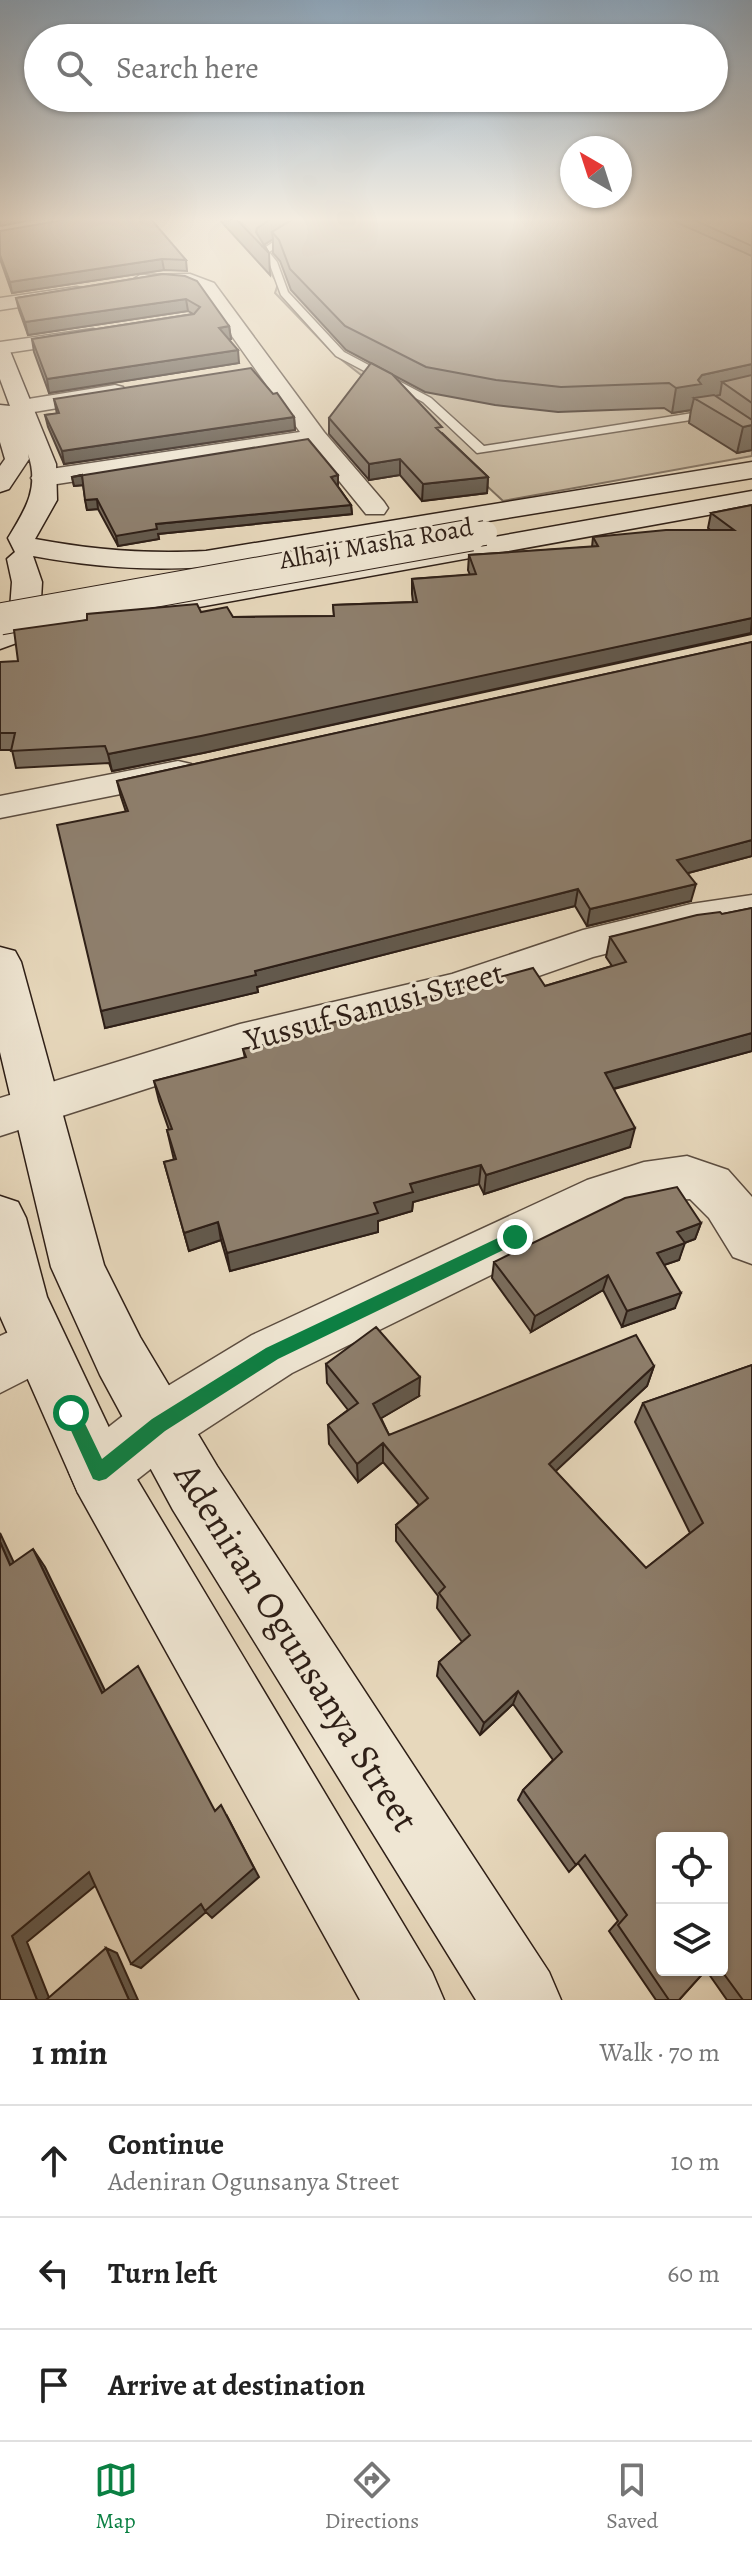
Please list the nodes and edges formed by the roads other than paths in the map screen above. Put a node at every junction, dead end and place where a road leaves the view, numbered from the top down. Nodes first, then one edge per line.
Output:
1 (224, 311) edge
2 (301, 311) edge
3 (117, 331) edge
4 (0, 350) edge
5 (265, 368) junction
6 (234, 373) edge
7 (143, 387) edge
8 (11, 404) edge
9 (316, 437) junction
10 (752, 442) edge
11 (752, 472) edge
12 (44, 478) junction
13 (0, 484) edge
14 (752, 493) edge
15 (752, 499) edge
16 (375, 508) junction
17 (408, 525) junction
18 (482, 529) junction
19 (346, 535) junction
20 (14, 549) edge
21 (0, 610) edge
22 (6, 631) edge
23 (204, 767) edge
24 (0, 807) edge
25 (752, 909) edge
26 (0, 962) edge
27 (17, 1111) edge
28 (0, 1218) edge
29 (752, 1241) edge
30 (19, 1355) edge
31 (159, 1425) junction
32 (99, 1472) junction
33 (404, 2000) edge
34 (521, 2000) edge

1 - 5 street
2 - 10 lane
3 - 4 street
4 - 8 street
5 - 6 street
5 - 9 street
7 - 8 street
8 - 12 street
8 - 13 street
9 - 12 street
9 - 16 street
11 - 17 street
11 - 18 street, Alhaji Masha Road
12 - 20 street
14 - 18 street, Alhaji Masha Road
15 - 22 street
16 - 17 street
16 - 19 street
17 - 19 street
18 - 21 street, Alhaji Masha Road
18 - 22 street, Alhaji Masha Road, bridge
19 - 20 street
20 - 22 street
23 - 24 street
25 - 27 street, Yussuf Sanusi Street
26 - 27 street, Adeniran Ogunsanya Street
27 - 31 street, Adeniran Ogunsanya Street
28 - 30 street
29 - 31 street
30 - 32 street
31 - 32 street
31 - 34 street, Adeniran Ogunsanya Street
32 - 33 street

